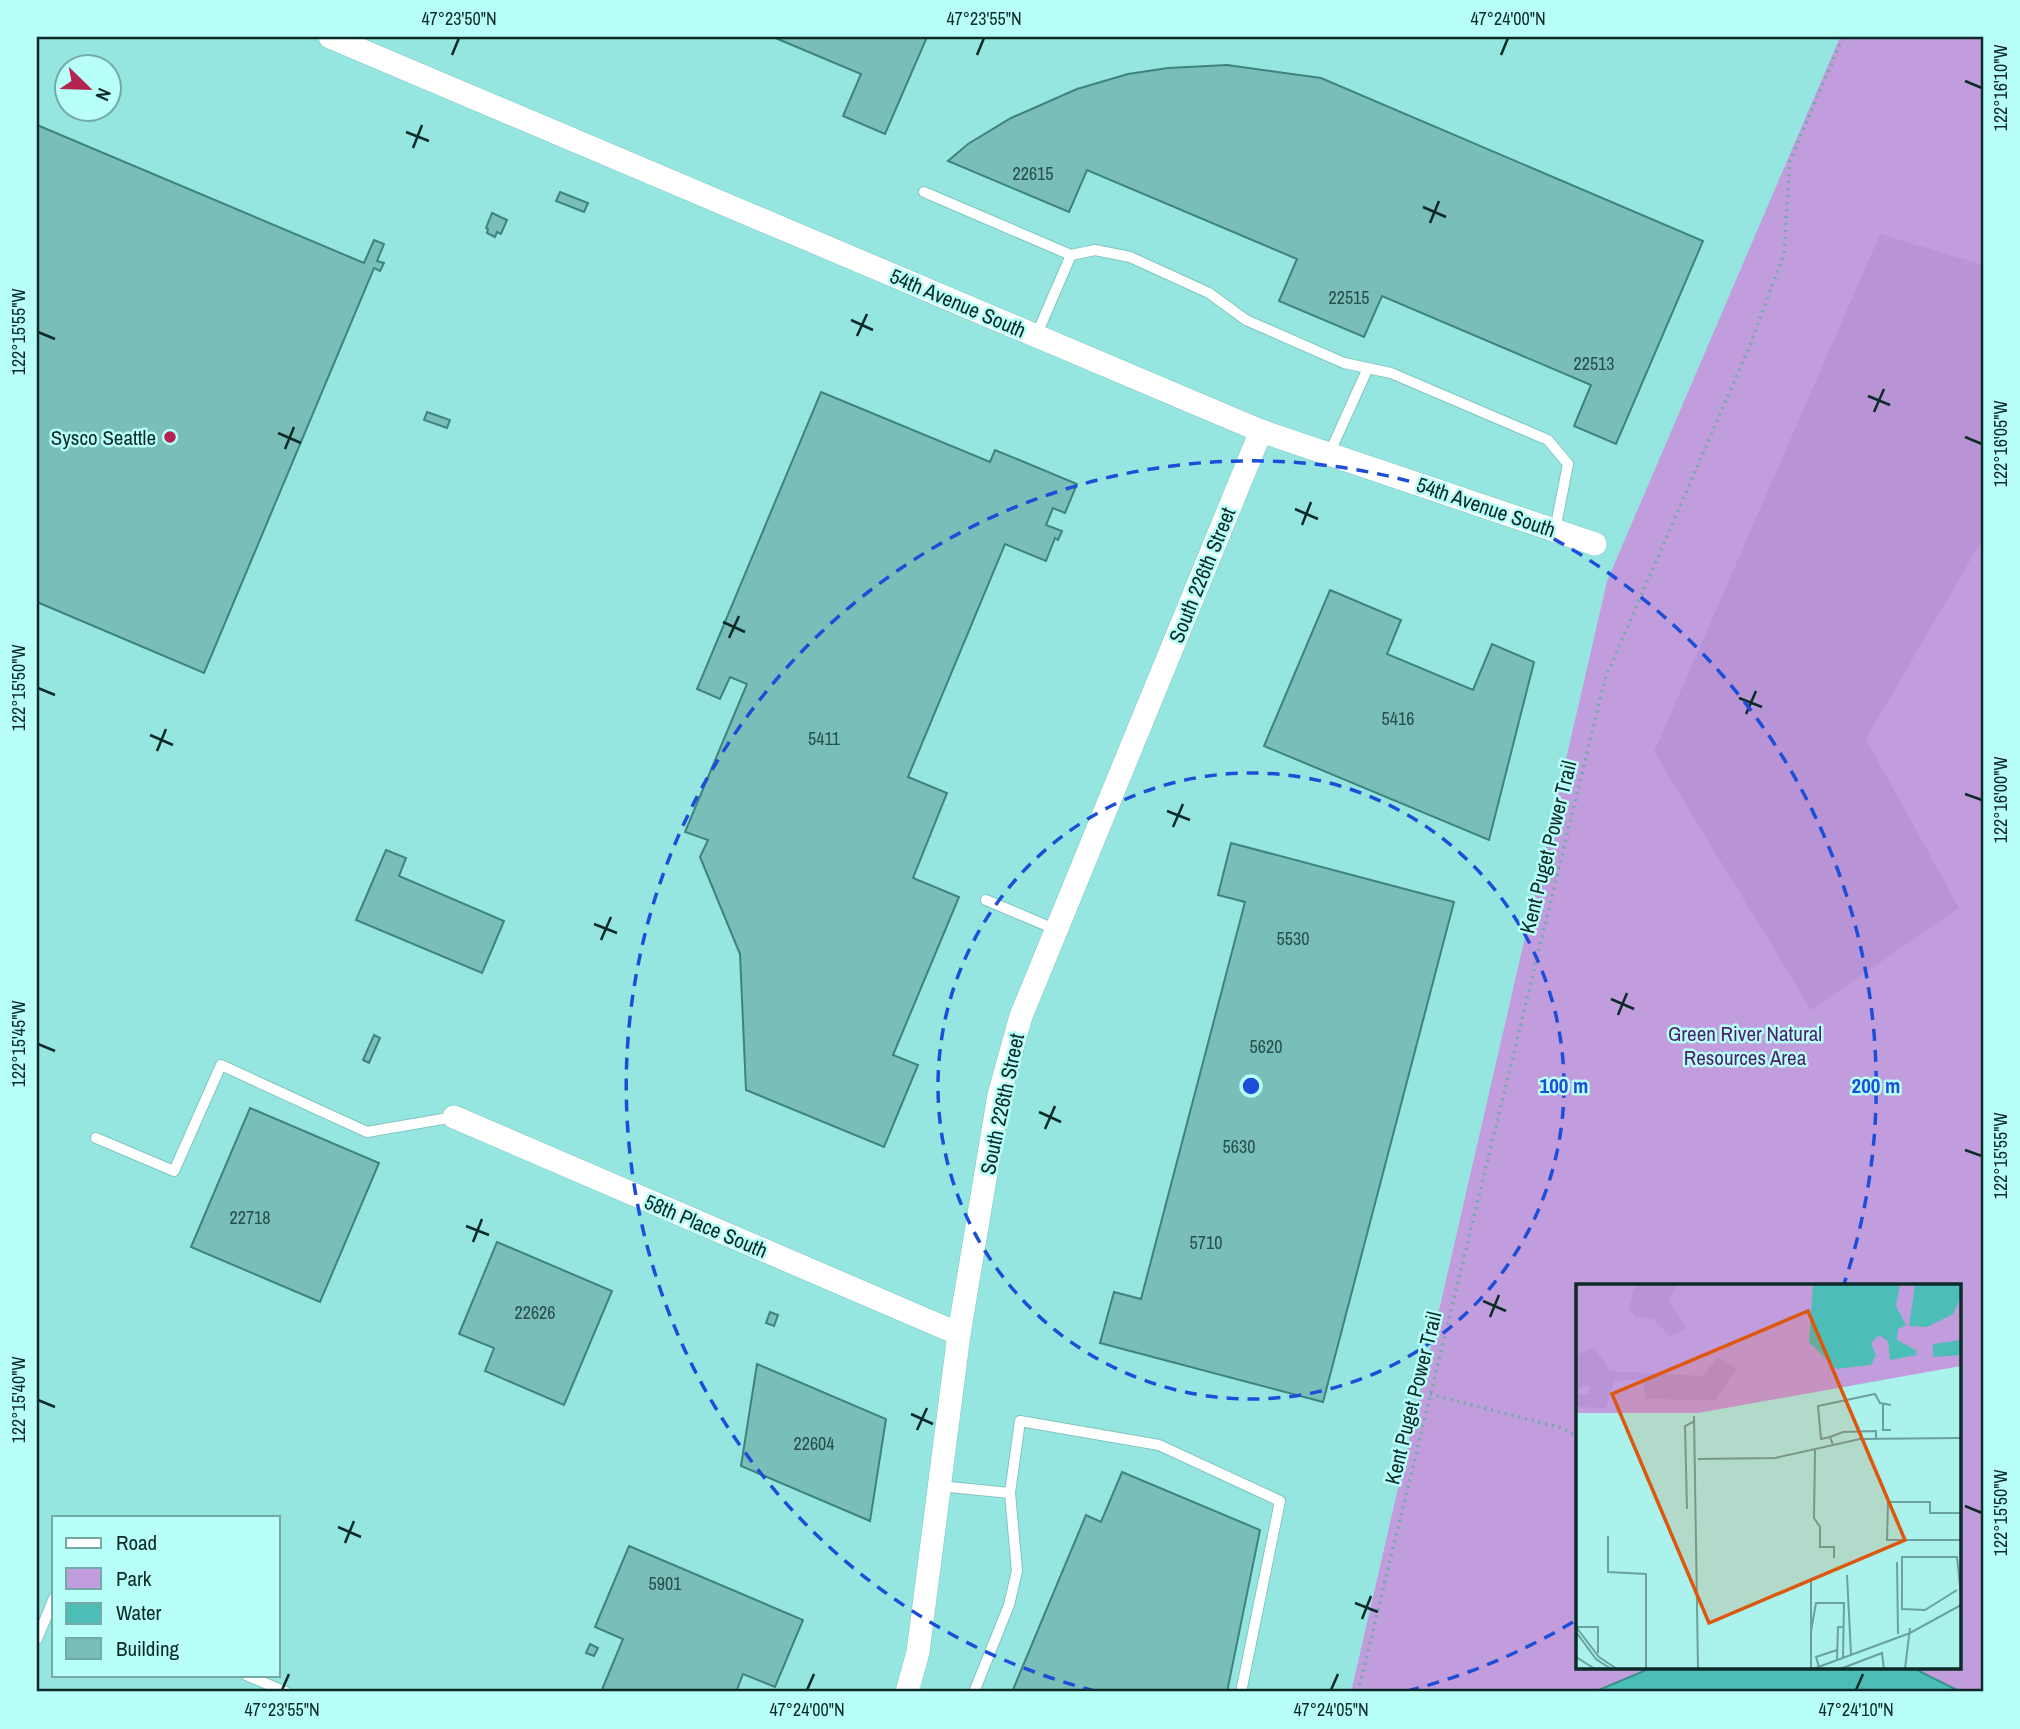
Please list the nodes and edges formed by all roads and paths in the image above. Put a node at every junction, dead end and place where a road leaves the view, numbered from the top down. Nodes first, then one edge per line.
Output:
1 (330, 37) edge
2 (1843, 37) edge
3 (924, 192) dead end
4 (1071, 255) junction
5 (1036, 336) junction
6 (1368, 368) junction
7 (1261, 431) junction
8 (1329, 454) junction
9 (1555, 530) junction
10 (1595, 544) dead end
11 (986, 900) dead end
12 (1057, 930) junction
13 (454, 1117) joint
14 (96, 1138) dead end
15 (959, 1334) junction
16 (1430, 1394) junction
17 (1576, 1435) edge
18 (940, 1486) junction
19 (1010, 1493) junction
20 (52, 1603) edge
21 (37, 1639) edge
22 (248, 1676) edge
23 (286, 1692) edge
24 (907, 1692) edge
25 (974, 1692) edge
26 (1241, 1692) edge
27 (1358, 1692) edge

1 - 5 street, 54th Avenue South
2 - 16 path, Kent Puget Power Trail
3 - 4 lane
4 - 5 lane
4 - 6 lane
5 - 7 street, 54th Avenue South
6 - 8 lane
6 - 9 lane
7 - 8 street, 54th Avenue South
7 - 12 street, South 226th Street
8 - 9 street, 54th Avenue South
9 - 10 street, 54th Avenue South
11 - 12 lane
12 - 15 street, South 226th Street
13 - 14 lane
13 - 15 street, 58th Place South
15 - 18 street, South 226th Street
16 - 17 path
16 - 27 path, Kent Puget Power Trail
18 - 19 lane
18 - 24 street, South 226th Street
19 - 25 lane
19 - 26 lane
20 - 21 lane
22 - 23 lane

